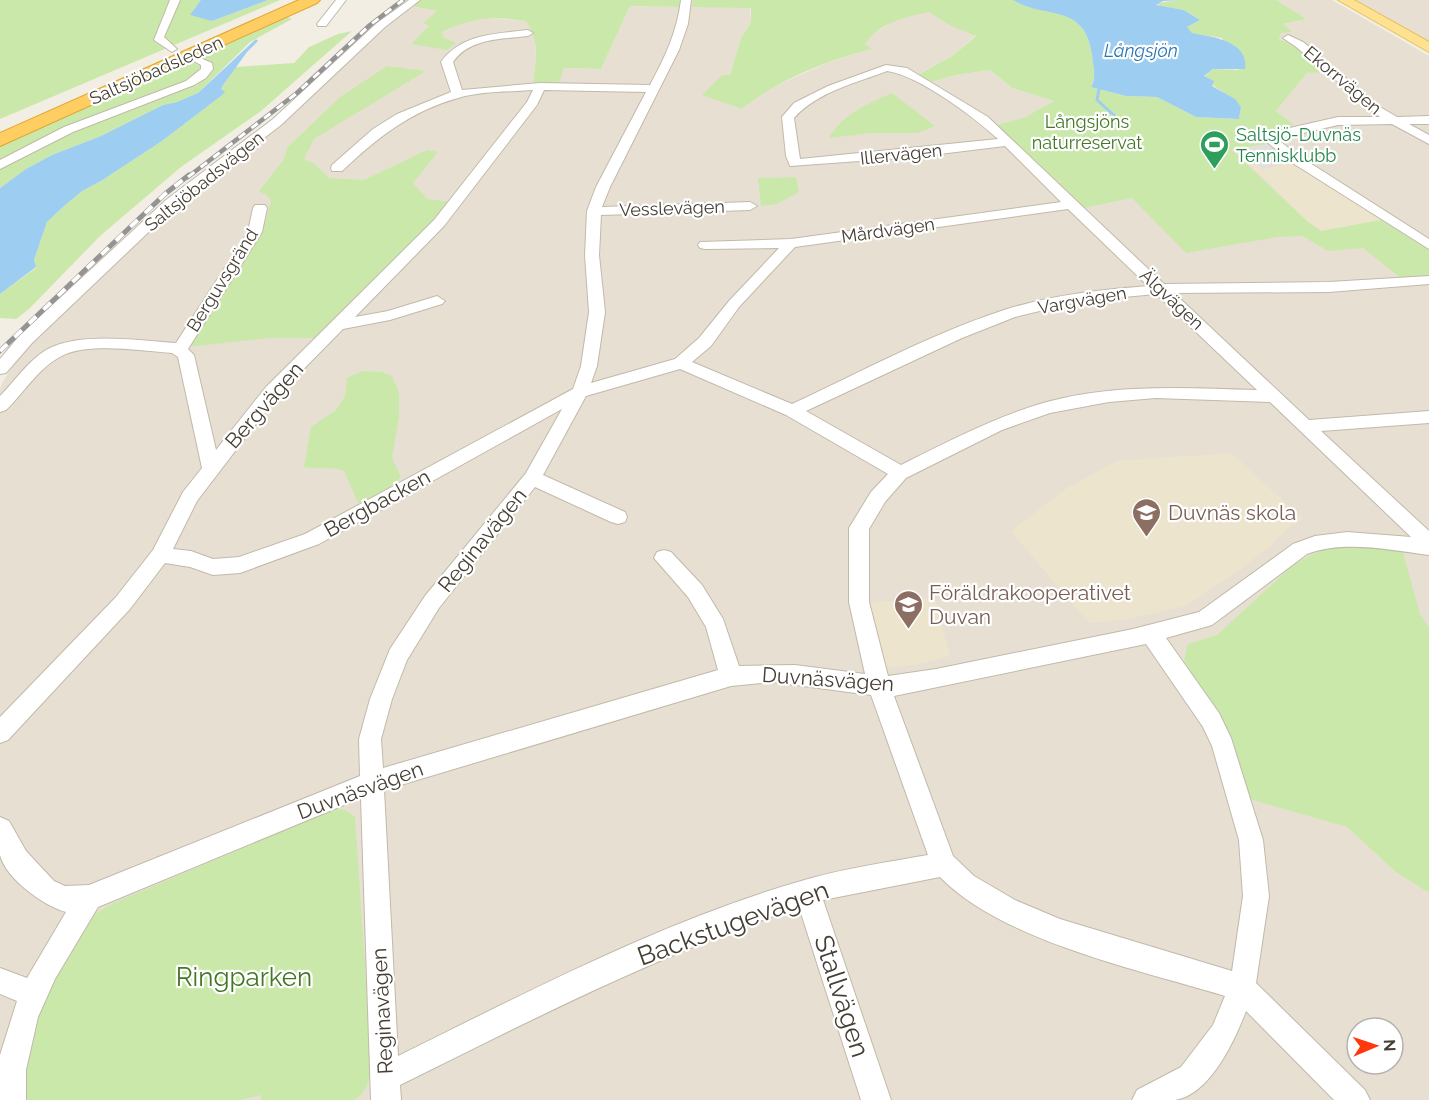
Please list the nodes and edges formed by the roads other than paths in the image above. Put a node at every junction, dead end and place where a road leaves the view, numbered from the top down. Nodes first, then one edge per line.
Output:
1 (175, 0) edge
2 (292, 0) edge
3 (312, 0) edge
4 (341, 0) edge
5 (415, 0) edge
6 (686, 0) edge
7 (1345, 0) edge
8 (322, 24) dead end
9 (528, 33) dead end
10 (1288, 38) dead end
11 (1429, 48) edge
12 (172, 49) dead end
13 (193, 58) dead end
14 (540, 86) junction
15 (653, 89) junction
16 (457, 94) junction
17 (1429, 120) edge
18 (1396, 121) junction
19 (0, 129) edge
20 (0, 140) edge
21 (1429, 140) edge
22 (1008, 142) junction
23 (795, 163) joint
24 (0, 165) edge
25 (337, 168) dead end
26 (1071, 205) junction
27 (750, 206) dead end
28 (260, 208) dead end
29 (594, 211) junction
30 (791, 243) junction
31 (705, 245) dead end
32 (1429, 245) edge
33 (1429, 280) edge
34 (1162, 289) junction
35 (437, 301) dead end
36 (336, 325) junction
37 (178, 350) junction
38 (681, 363) junction
39 (0, 369) edge
40 (580, 392) junction
41 (1277, 397) junction
42 (0, 406) edge
43 (792, 411) junction
44 (1429, 417) edge
45 (1308, 426) junction
46 (211, 467) junction
47 (900, 473) junction
48 (532, 478) junction
49 (618, 517) dead end
50 (1429, 544) edge
51 (160, 555) junction
52 (664, 558) dead end
53 (1151, 634) junction
54 (731, 676) junction
55 (879, 686) junction
56 (0, 733) edge
57 (370, 783) junction
58 (0, 828) edge
59 (944, 864) junction
60 (807, 892) junction
61 (89, 898) junction
62 (0, 981) edge
63 (1242, 988) junction
64 (32, 993) junction
65 (385, 1089) edge
66 (11, 1100) edge
67 (876, 1100) edge
68 (1146, 1100) edge
69 (1355, 1100) edge

1 - 12 street
2 - 19 highway, Saltsjöbadsleden
3 - 20 highway, Saltsjöbadsleden
4 - 8 street
5 - 39 street, Saltsjöbadsvägen
6 - 15 street, Reginavägen
7 - 11 main road
9 - 16 street
10 - 18 street, Ekorrvägen
13 - 24 street
14 - 15 street
14 - 16 street
14 - 36 street, Bergvägen
15 - 29 street, Reginavägen
16 - 25 street
17 - 18 street
18 - 21 street, Ekorrvägen
18 - 32 street
22 - 23 street, Illervägen
22 - 23 street, Älgvägen
22 - 26 street, Älgvägen
26 - 30 street, Mårdvägen
26 - 34 street, Älgvägen
27 - 29 street, Vesslevägen
28 - 37 street, Berguvsgränd
29 - 40 street, Reginavägen
30 - 31 street, Mårdvägen
30 - 38 street
33 - 34 street, Vargvägen
34 - 41 street, Älgvägen
34 - 43 street, Vargvägen
35 - 36 street
36 - 46 street, Bergvägen
37 - 42 street
37 - 46 street
38 - 40 street, Bergbacken
38 - 43 street
40 - 48 street, Reginavägen
40 - 51 street, Bergbacken
41 - 45 street, Älgvägen
41 - 47 street
43 - 47 street
44 - 45 street
45 - 50 street, Älgvägen
46 - 51 street, Bergvägen
47 - 55 street
48 - 49 street
48 - 57 street, Reginavägen
50 - 53 street, Duvnäsvägen
51 - 56 street, Bergvägen
52 - 54 street
53 - 55 street, Duvnäsvägen
53 - 63 street
54 - 55 street, Duvnäsvägen
54 - 57 street, Duvnäsvägen
55 - 59 street
57 - 61 street, Duvnäsvägen
57 - 65 street, Reginavägen
58 - 61 street
59 - 60 street, Backstugevägen
59 - 63 street
60 - 65 street, Backstugevägen
60 - 67 street, Stallvägen
61 - 64 street
62 - 64 street
63 - 68 street
63 - 69 street
64 - 66 street

